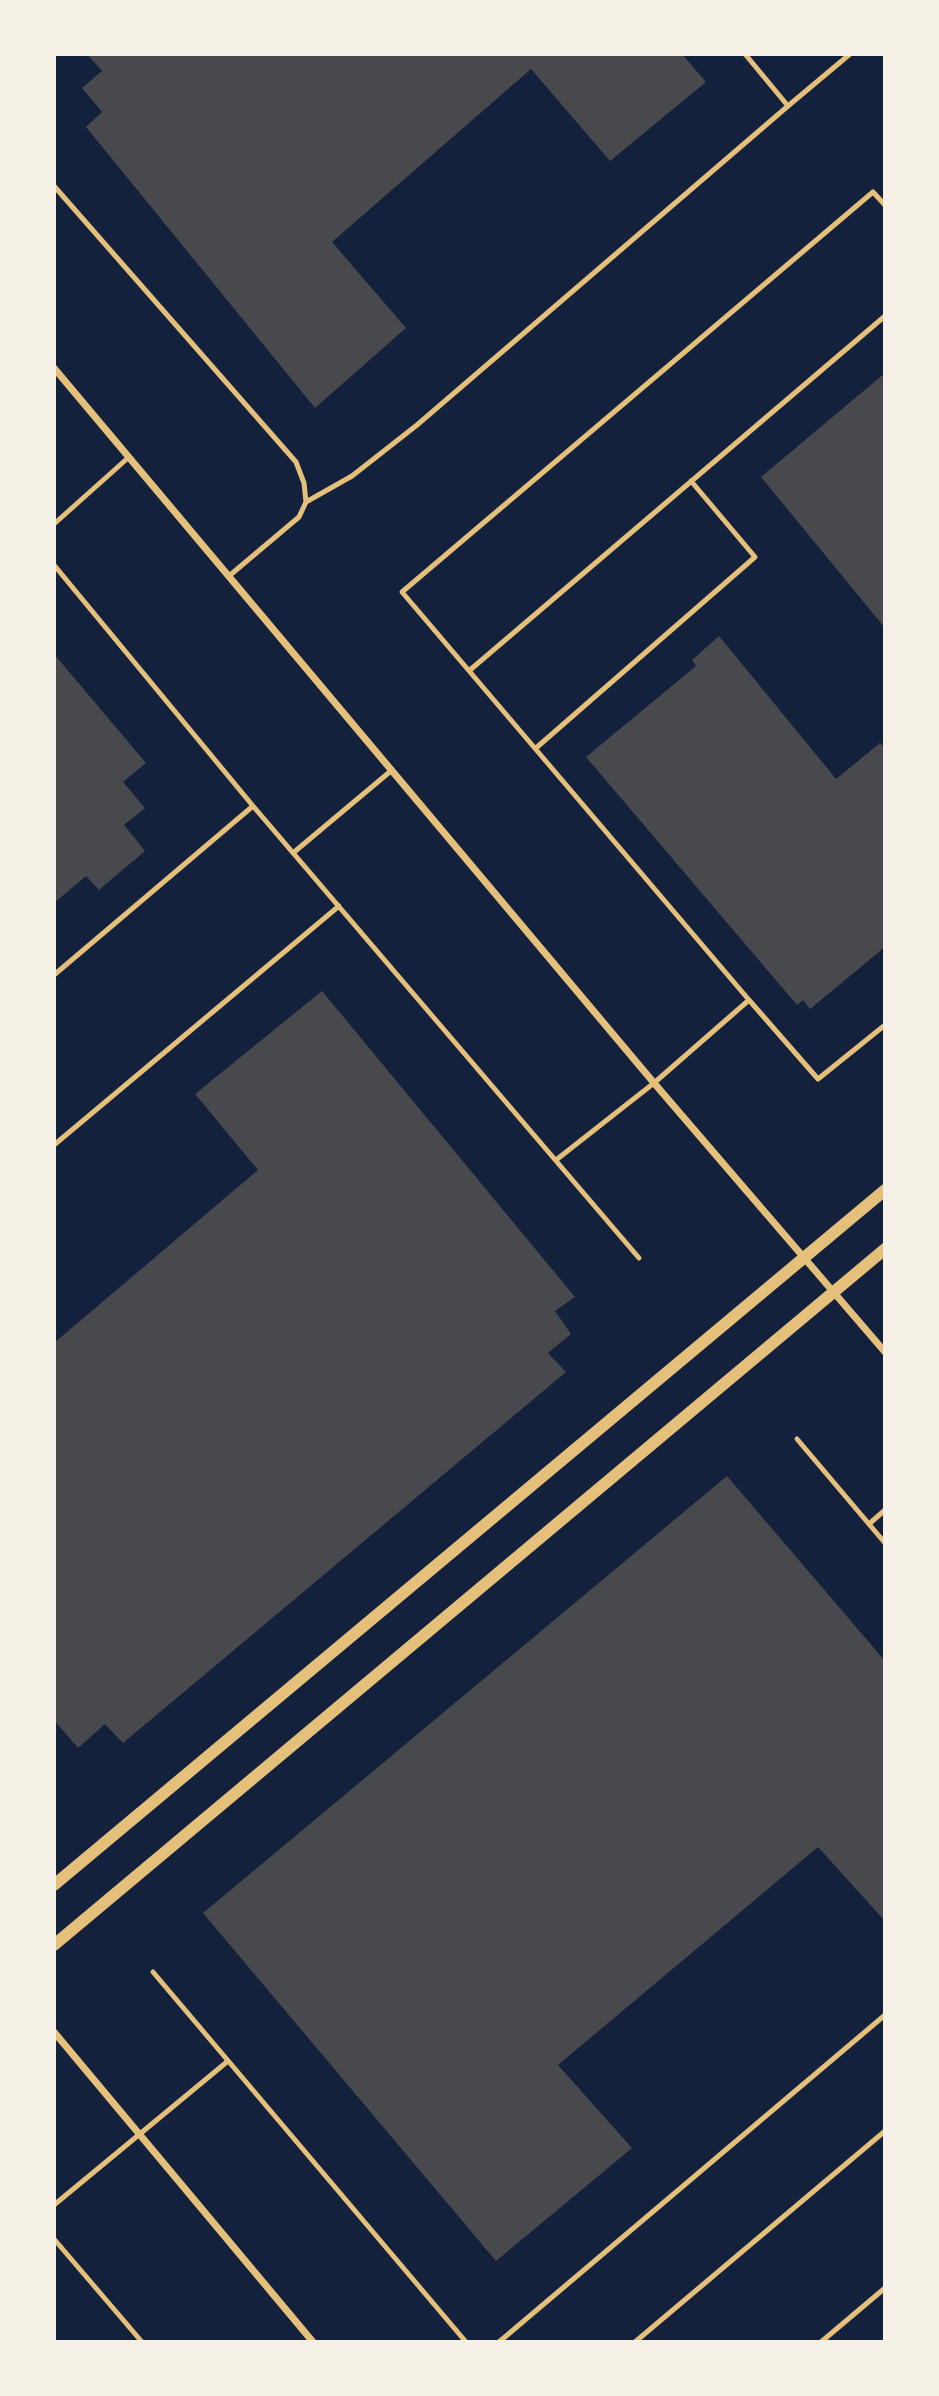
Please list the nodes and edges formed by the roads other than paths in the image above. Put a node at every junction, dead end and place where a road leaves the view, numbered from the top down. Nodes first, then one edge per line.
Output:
1 (745, 54) edge
2 (850, 54) edge
3 (788, 106) junction
4 (54, 186) edge
5 (885, 205) edge
6 (885, 316) edge
7 (54, 368) edge
8 (129, 457) junction
9 (691, 481) junction
10 (306, 502) junction
11 (54, 524) edge
12 (54, 565) edge
13 (229, 576) junction
14 (470, 670) junction
15 (536, 748) junction
16 (392, 770) junction
17 (253, 806) junction
18 (293, 853) junction
19 (339, 906) junction
20 (54, 975) edge
21 (749, 1000) junction
22 (885, 1024) edge
23 (654, 1083) junction
24 (54, 1144) edge
25 (556, 1160) junction
26 (885, 1190) edge
27 (885, 1249) edge
28 (639, 1258) dead end
29 (804, 1258) junction
30 (834, 1292) junction
31 (885, 1352) edge
32 (797, 1439) dead end
33 (885, 1510) edge
34 (869, 1524) junction
35 (885, 1543) edge
36 (54, 1885) edge
37 (54, 1945) edge
38 (153, 1972) dead end
39 (885, 2015) edge
40 (54, 2032) edge
41 (228, 2062) junction
42 (885, 2131) edge
43 (140, 2135) junction
44 (54, 2205) edge
45 (54, 2239) edge
46 (885, 2288) edge
47 (142, 2342) edge
48 (313, 2342) edge
49 (466, 2342) edge
50 (499, 2342) edge
51 (635, 2342) edge
52 (821, 2342) edge

1 - 3 lane
2 - 3 lane
3 - 10 lane
4 - 10 lane
5 - 14 lane
6 - 9 lane
7 - 8 street
8 - 11 lane
8 - 13 street
9 - 14 lane
9 - 15 lane
10 - 13 lane
12 - 17 lane
13 - 16 street
14 - 15 lane
15 - 21 lane
16 - 18 lane
16 - 23 street
17 - 18 lane
17 - 20 lane
18 - 19 lane
19 - 24 lane
19 - 25 lane
21 - 22 lane
21 - 23 lane
23 - 25 lane
23 - 29 street
25 - 28 lane
26 - 29 street
27 - 30 street
29 - 30 street
29 - 36 street
30 - 31 street
30 - 37 street
32 - 34 lane
33 - 34 lane
34 - 35 lane
38 - 41 lane
39 - 50 lane
40 - 43 street
41 - 43 lane
41 - 49 lane
42 - 51 lane
43 - 44 lane
43 - 48 street
45 - 47 lane
46 - 52 lane

